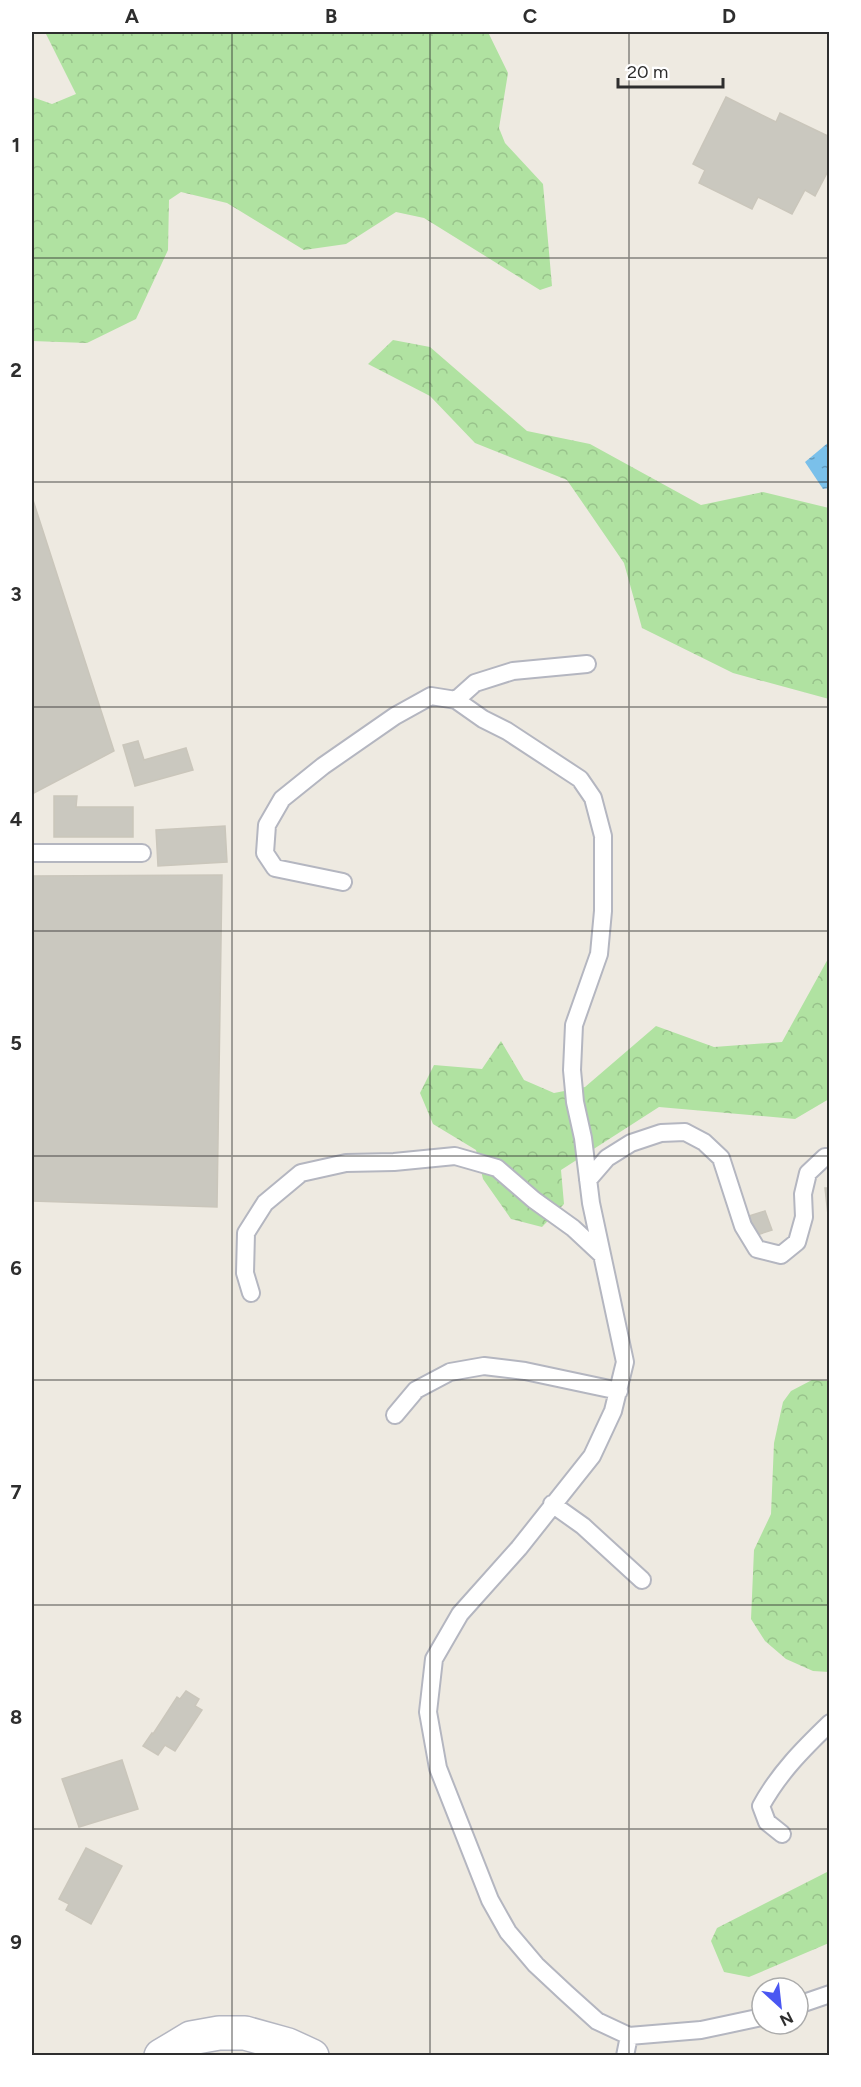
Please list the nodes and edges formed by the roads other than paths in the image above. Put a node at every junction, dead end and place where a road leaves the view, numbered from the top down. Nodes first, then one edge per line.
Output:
1 (587, 664) dead end
2 (456, 700) junction
3 (32, 853) edge
4 (142, 853) dead end
5 (343, 882) dead end
6 (830, 1157) edge
7 (588, 1180) junction
8 (602, 1255) junction
9 (250, 1293) dead end
10 (619, 1391) junction
11 (395, 1414) dead end
12 (552, 1504) junction
13 (642, 1580) dead end
14 (830, 1724) edge
15 (782, 1834) dead end
16 (830, 1994) edge
17 (810, 2001) edge
18 (750, 2020) edge
19 (628, 2036) junction
20 (160, 2055) edge
21 (312, 2055) edge
22 (625, 2055) edge

1 - 2 lane
2 - 5 lane
2 - 7 lane
3 - 4 lane
6 - 7 lane
7 - 8 lane
8 - 9 lane
8 - 10 lane
10 - 11 lane
10 - 12 lane
12 - 13 lane
12 - 19 lane
14 - 15 lane
16 - 17 lane
18 - 19 lane
19 - 22 lane
20 - 21 street

